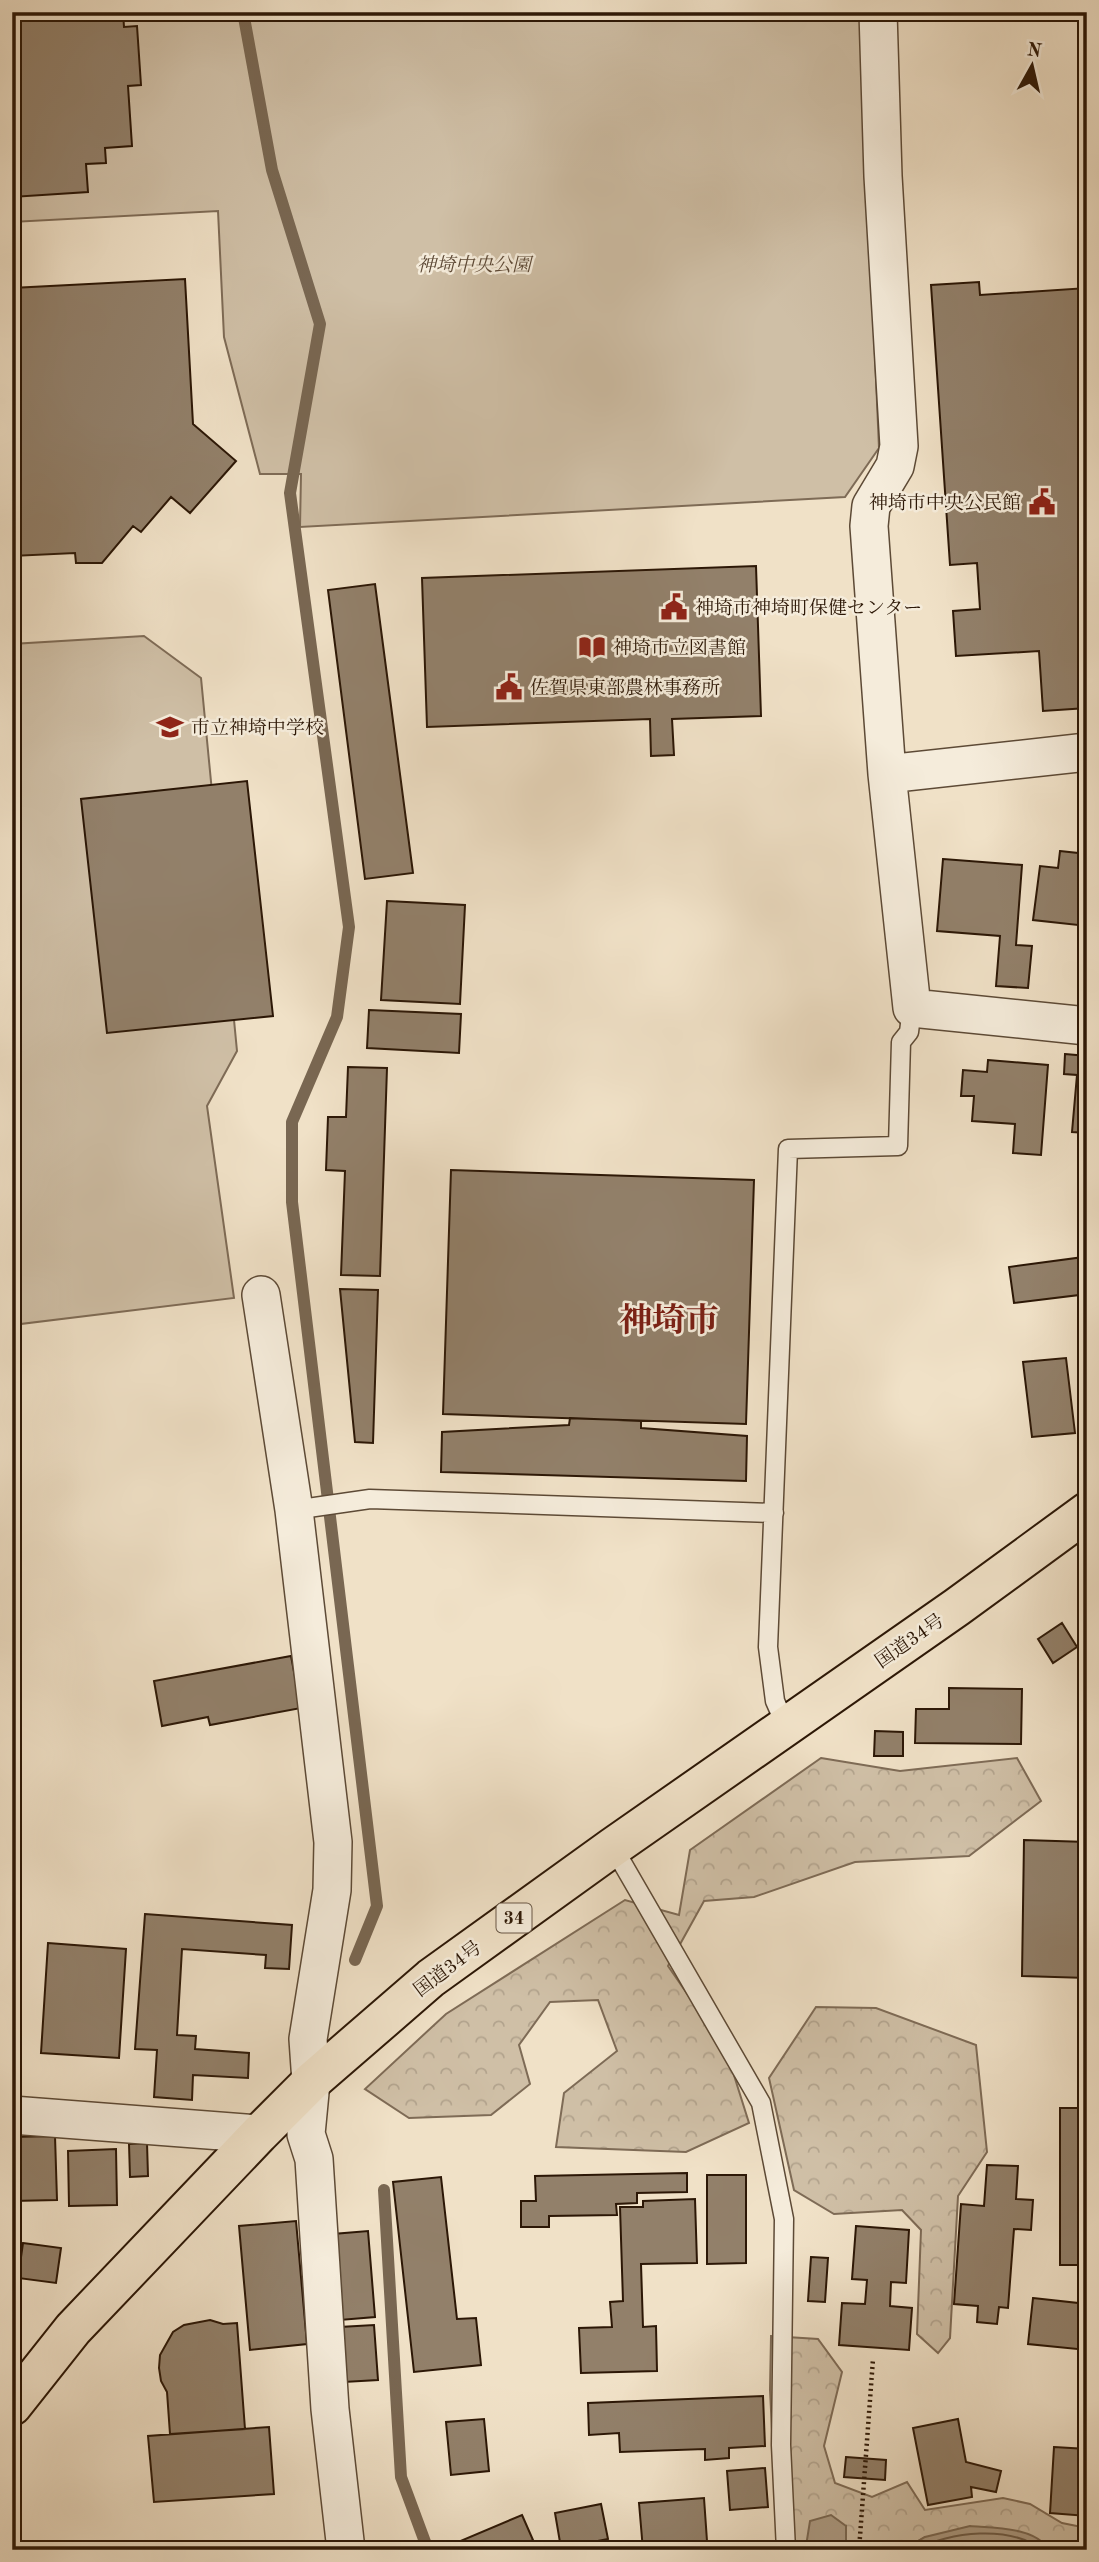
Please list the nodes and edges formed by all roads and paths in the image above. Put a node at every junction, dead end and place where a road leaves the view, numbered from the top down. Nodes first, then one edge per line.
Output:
1 (878, 12) edge
2 (1087, 752) edge
3 (887, 774) junction
4 (912, 1008) junction
5 (1087, 1026) edge
6 (261, 1295) dead end
7 (294, 1510) junction
8 (1087, 1512) edge
9 (774, 1513) junction
10 (786, 1726) junction
11 (613, 1847) junction
12 (311, 2082) junction
13 (12, 2115) edge
14 (260, 2134) junction
15 (873, 2359) dead end
16 (12, 2406) edge
17 (346, 2550) edge
18 (786, 2550) edge
19 (859, 2550) edge

1 - 3 street
2 - 3 street
3 - 4 street
4 - 5 street
4 - 9 lane
6 - 7 street
7 - 9 lane
7 - 12 street
8 - 10 highway, 国道34号 / 34
9 - 10 lane
10 - 11 highway, 国道34号 / 34
11 - 12 highway, 国道34号 / 34
11 - 18 lane
12 - 14 highway, 国道34号 / 34
12 - 17 street
13 - 14 street
14 - 16 highway, 国道34号 / 34
15 - 19 path

